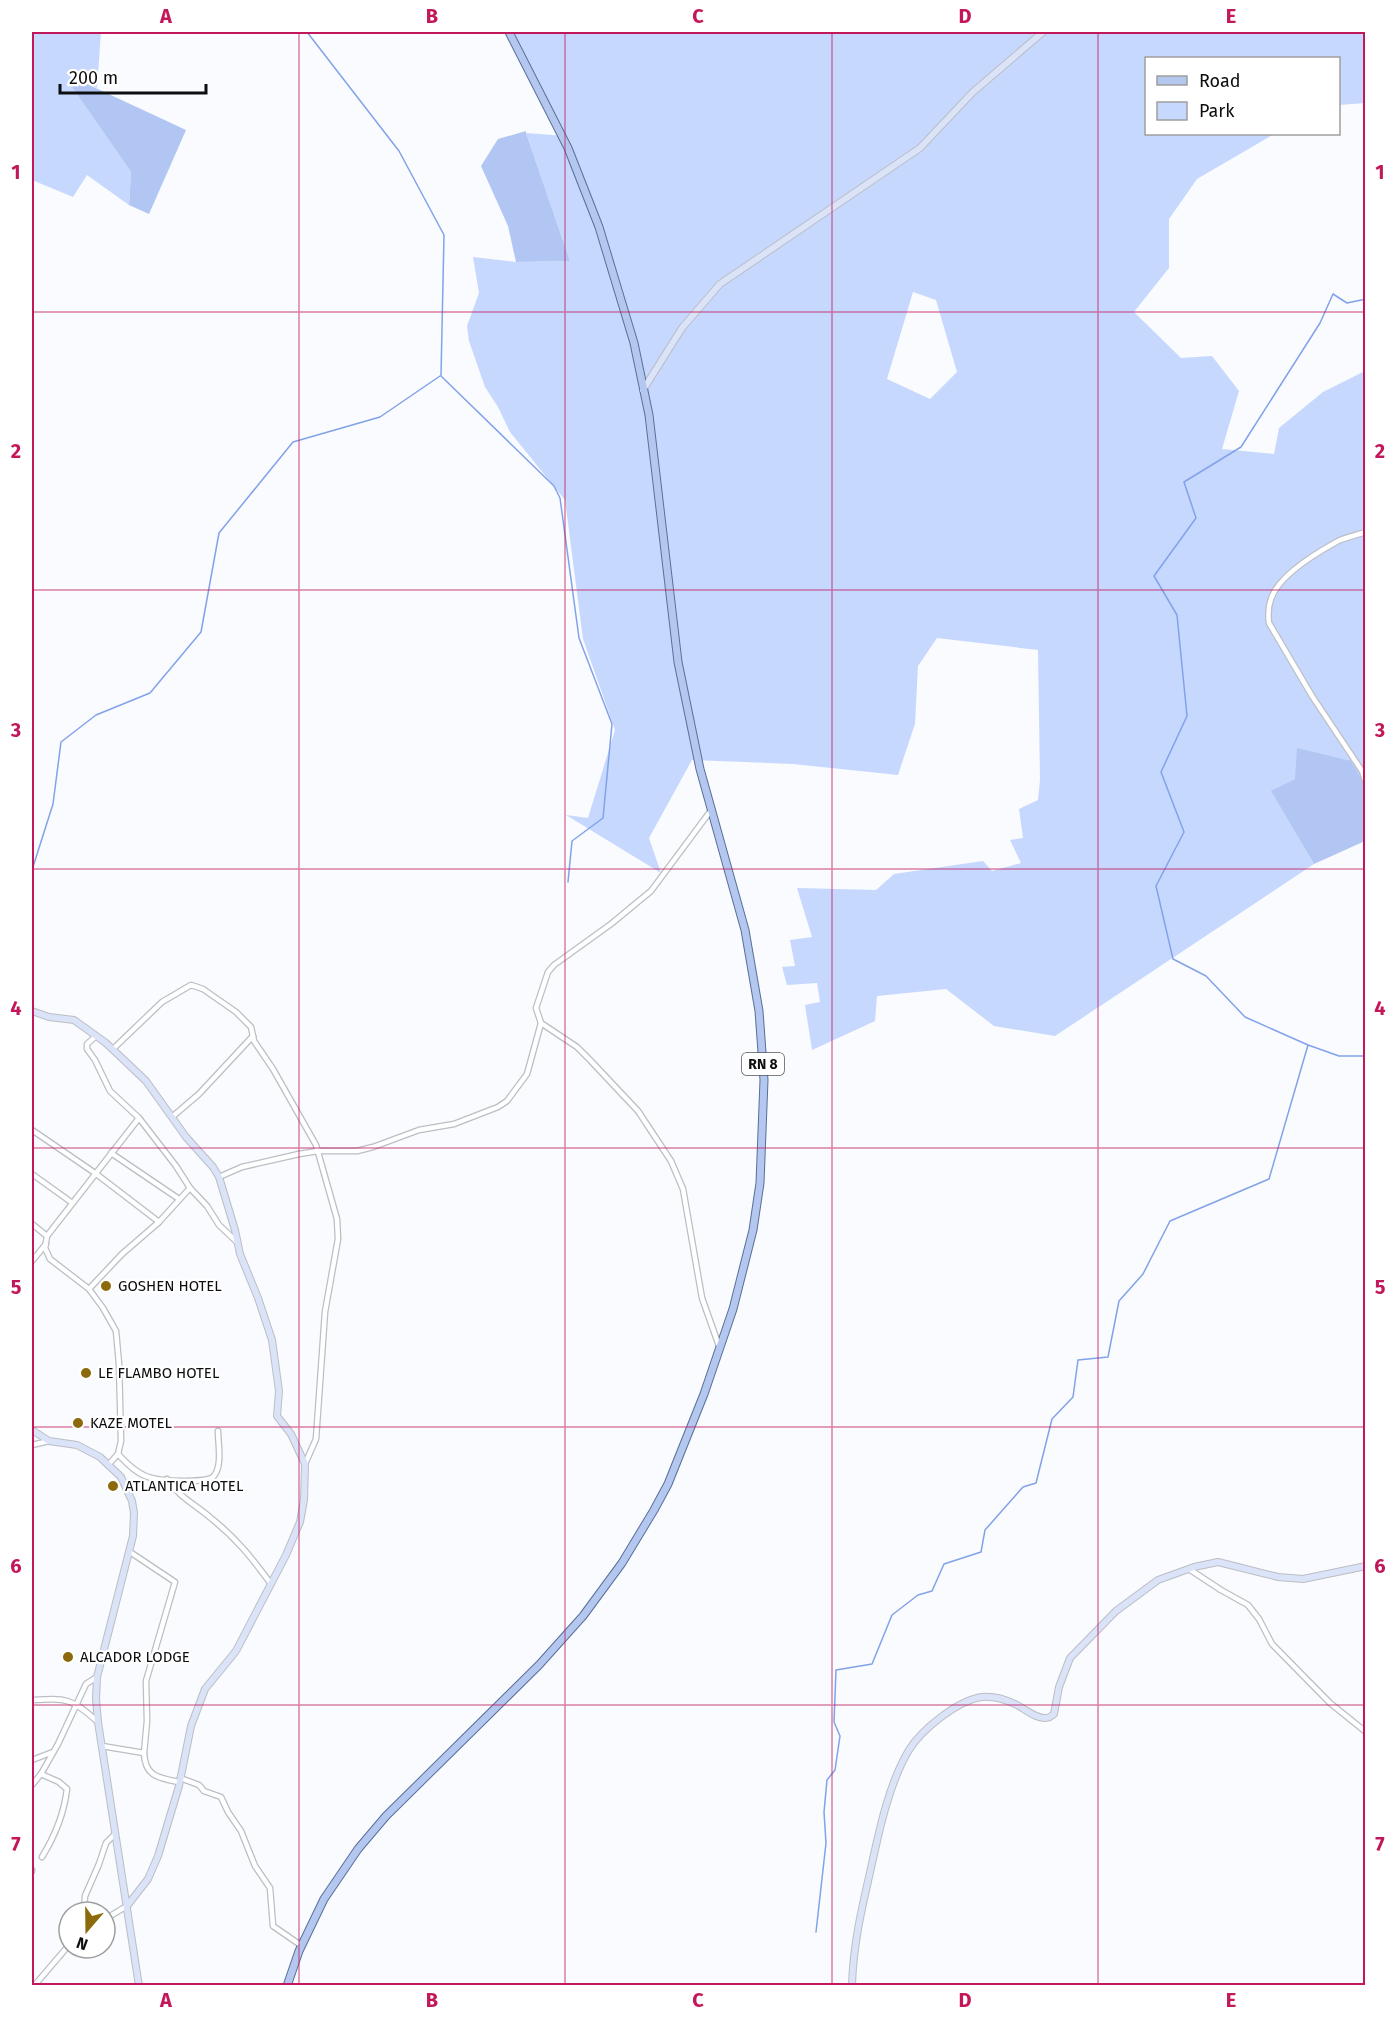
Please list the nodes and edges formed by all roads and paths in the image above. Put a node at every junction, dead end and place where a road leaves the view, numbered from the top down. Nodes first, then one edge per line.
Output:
1 (510, 32) edge
2 (1043, 32) edge
3 (643, 390) junction
4 (1365, 532) edge
5 (1365, 783) edge
6 (712, 809) junction
7 (32, 1011) edge
8 (541, 1023) junction
9 (96, 1036) junction
10 (253, 1036) junction
11 (113, 1049) junction
12 (172, 1117) junction
13 (139, 1118) junction
14 (32, 1130) edge
15 (318, 1151) junction
16 (111, 1152) junction
17 (95, 1173) junction
18 (32, 1174) edge
19 (219, 1177) junction
20 (190, 1188) junction
21 (178, 1199) junction
22 (71, 1202) junction
23 (159, 1222) junction
24 (32, 1224) edge
25 (47, 1236) junction
26 (237, 1242) junction
27 (46, 1244) junction
28 (32, 1261) edge
29 (89, 1289) junction
30 (720, 1348) junction
31 (32, 1430) edge
32 (218, 1431) dead end
33 (49, 1442) junction
34 (32, 1445) edge
35 (118, 1454) junction
36 (109, 1464) junction
37 (305, 1464) junction
38 (167, 1479) junction
39 (130, 1552) junction
40 (1365, 1566) edge
41 (1189, 1569) junction
42 (271, 1584) junction
43 (97, 1677) junction
44 (32, 1700) edge
45 (78, 1704) junction
46 (98, 1722) junction
47 (1365, 1732) edge
48 (102, 1746) junction
49 (53, 1752) junction
50 (144, 1753) junction
51 (32, 1760) edge
52 (41, 1774) junction
53 (180, 1780) junction
54 (32, 1785) edge
55 (116, 1834) junction
56 (42, 1857) dead end
57 (85, 1900) edge
58 (127, 1906) junction
59 (117, 1912) edge
60 (302, 1946) junction
61 (57, 1959) edge
62 (34, 1986) edge
63 (139, 1986) edge
64 (287, 1986) edge
65 (852, 1986) edge

1 - 3 main road, RN 8
2 - 3 street
3 - 6 main road, RN 8
4 - 5 street
6 - 8 street
6 - 30 main road, RN 8
7 - 9 street
8 - 15 street
8 - 30 street
9 - 11 street
9 - 13 street
10 - 11 street
10 - 12 street
10 - 15 street
11 - 12 street
12 - 19 street
13 - 16 street
13 - 20 street
14 - 17 street
15 - 19 street
15 - 37 street
16 - 17 street
16 - 21 street
17 - 22 street
17 - 23 street
18 - 22 street
19 - 26 street
20 - 21 street
20 - 26 street
21 - 23 street
22 - 25 street
23 - 29 street
24 - 25 street
25 - 27 street
26 - 37 street
27 - 28 street
27 - 29 street
29 - 35 street
30 - 60 main road, RN 8
31 - 33 street
32 - 38 street
33 - 34 street
33 - 36 street
35 - 36 street
35 - 38 street
36 - 39 street
37 - 42 street
38 - 42 street
39 - 43 street
39 - 50 street
40 - 41 street
41 - 47 street
41 - 65 street
42 - 53 street
43 - 45 street
43 - 46 street
44 - 45 street
45 - 46 street
45 - 49 street
46 - 48 street
48 - 50 street
48 - 55 street
49 - 51 street
49 - 52 street
50 - 53 street
52 - 54 street
52 - 56 street
53 - 58 street
53 - 60 street
55 - 57 street
55 - 58 street
58 - 59 street
58 - 63 street
60 - 64 main road, RN 8
61 - 62 street

